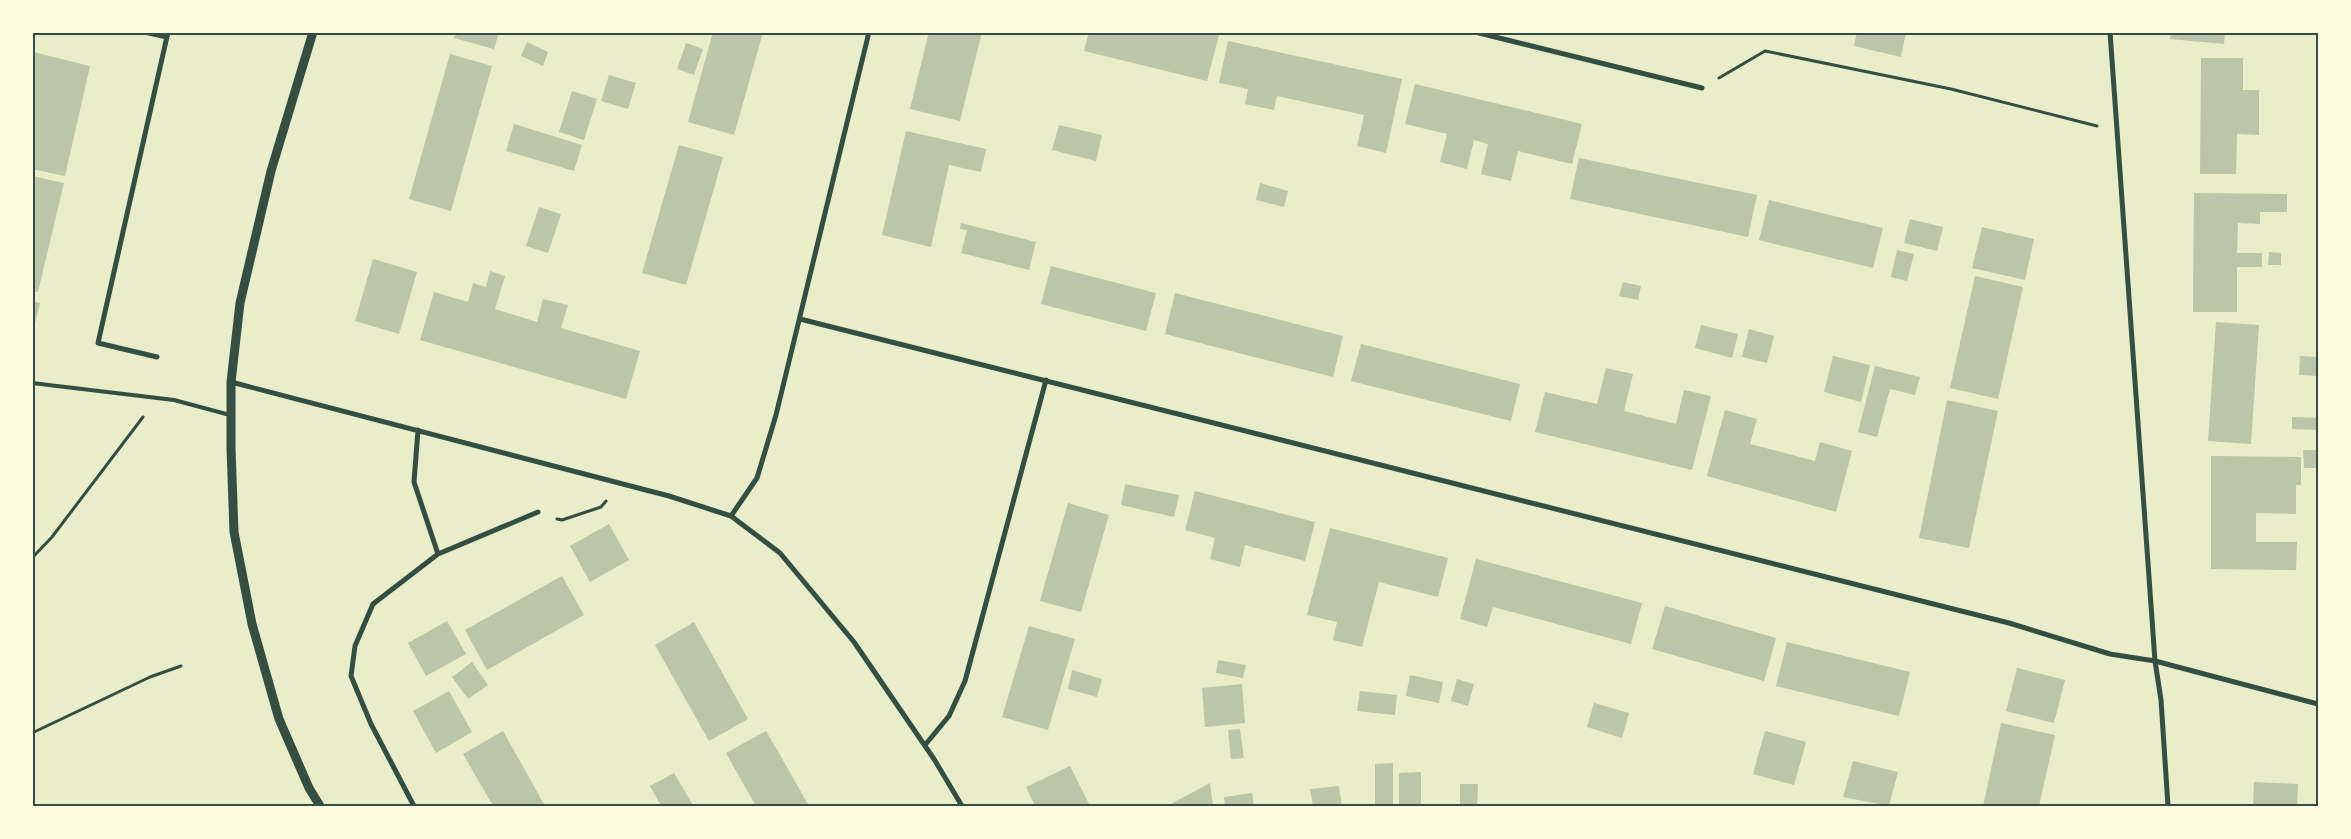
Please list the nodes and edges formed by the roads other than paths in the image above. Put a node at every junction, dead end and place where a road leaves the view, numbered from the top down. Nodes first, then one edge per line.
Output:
1 (144, 32) edge
2 (313, 32) edge
3 (869, 32) edge
4 (1475, 32) edge
5 (2110, 32) edge
6 (168, 35) edge
7 (1702, 88) road end
8 (800, 319) junction
9 (158, 357) dead end
10 (1046, 380) junction
11 (231, 382) junction
12 (32, 384) edge
13 (231, 415) junction
14 (418, 430) junction
15 (538, 512) road end
16 (731, 516) junction
17 (438, 554) junction
18 (2155, 661) junction
19 (2318, 704) edge
20 (925, 745) junction
21 (320, 806) edge
22 (414, 806) edge
23 (962, 806) edge
24 (2168, 806) edge

1 - 6 street
2 - 11 street
3 - 8 street
4 - 7 street
5 - 18 street
6 - 9 street
8 - 10 street
8 - 16 street
10 - 18 street
10 - 20 street
11 - 13 street
11 - 14 street
12 - 13 lane
13 - 21 street
14 - 16 street
14 - 17 street
15 - 17 street
16 - 20 street
17 - 22 street
18 - 19 street
18 - 24 street
20 - 23 street

